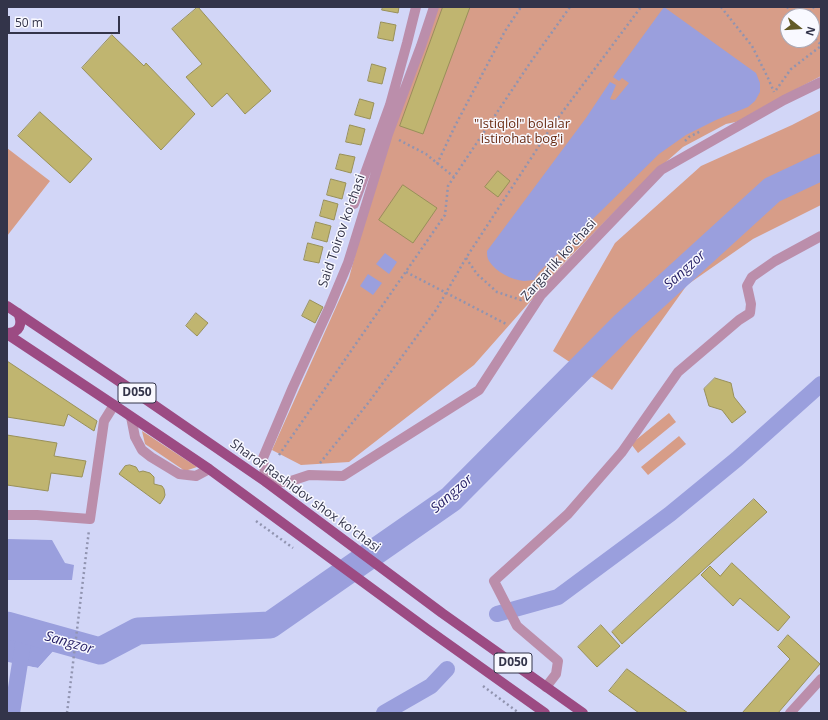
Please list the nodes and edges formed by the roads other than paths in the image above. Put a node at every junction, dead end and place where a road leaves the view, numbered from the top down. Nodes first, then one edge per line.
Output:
1 (416, 7) edge
2 (434, 7) edge
3 (821, 82) edge
4 (354, 204) dead end
5 (821, 236) edge
6 (7, 306) edge
7 (18, 314) junction
8 (7, 334) edge
9 (114, 405) junction
10 (131, 417) junction
11 (209, 469) junction
12 (266, 482) junction
13 (7, 514) edge
14 (821, 678) edge
15 (546, 687) junction
16 (545, 713) edge
17 (583, 713) edge
18 (790, 713) edge

1 - 4 street
2 - 12 street, Said Toirov ko'chasi
3 - 12 street, Zargarlik ko'chasi
5 - 15 street
6 - 7 main road, Sharof Rashidov shox ko'chasi / D050
7 - 8 main road
7 - 12 main road, Sharof Rashidov shox ko'chasi / D050
8 - 9 main road, D050
9 - 10 main road, D050
9 - 13 street
10 - 11 main road, D050
10 - 11 street
11 - 16 main road, D050
12 - 15 main road, Sharof Rashidov shox ko'chasi / D050
14 - 18 street
15 - 17 main road, Sharof Rashidov shox ko'chasi / D050

